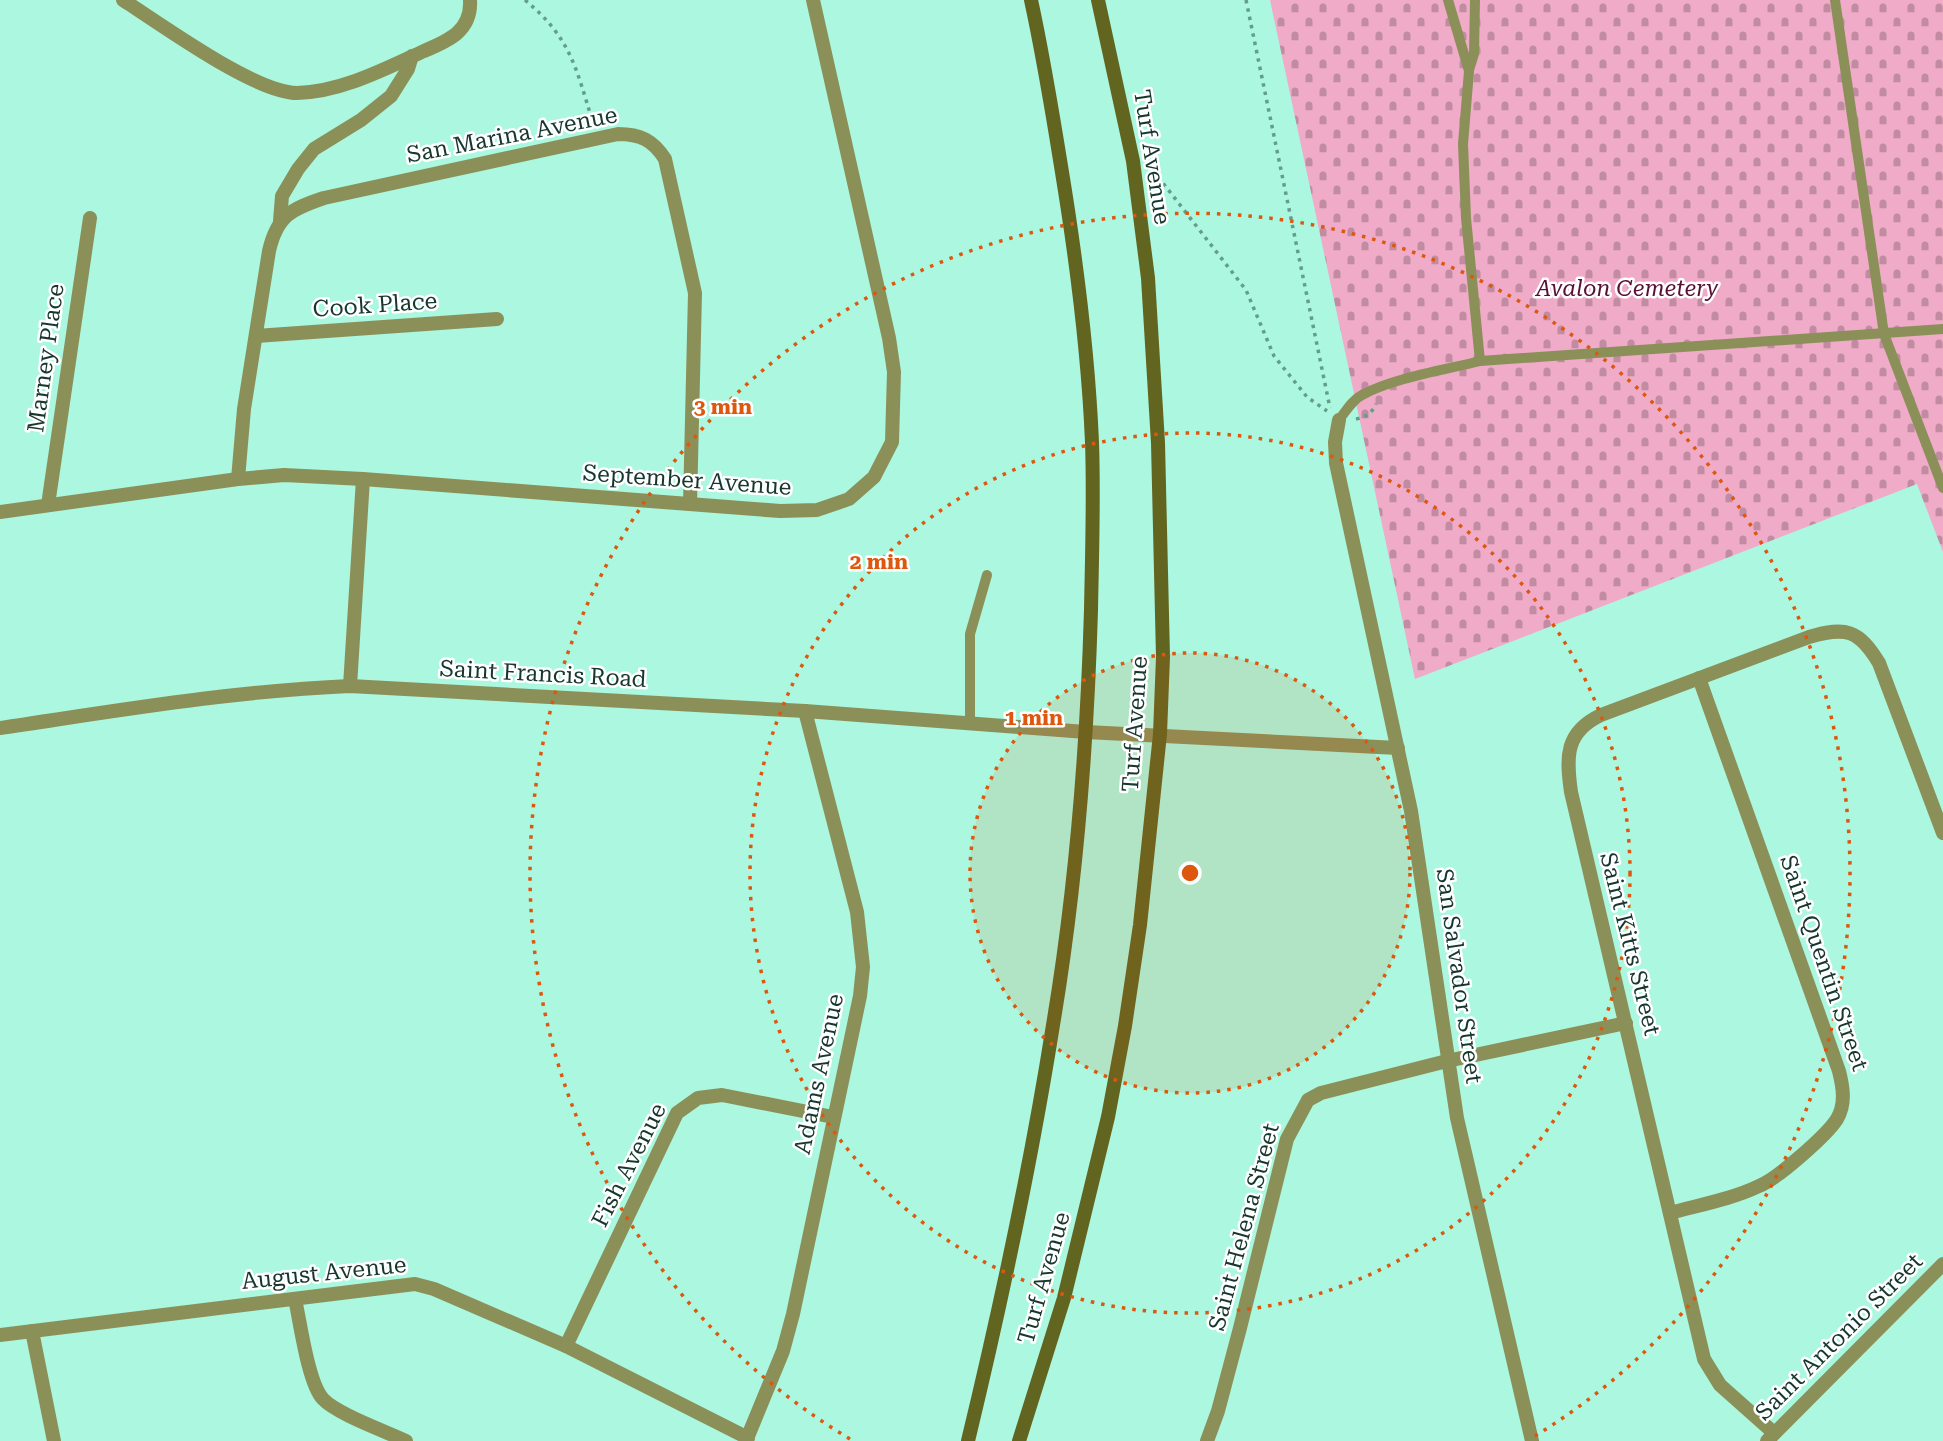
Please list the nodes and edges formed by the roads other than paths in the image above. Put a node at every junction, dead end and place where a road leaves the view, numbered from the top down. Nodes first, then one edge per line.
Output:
1 (123, 0) edge
2 (470, 0) edge
3 (813, 0) edge
4 (1031, 0) edge
5 (1098, 0) edge
6 (1448, 0) edge
7 (1475, 0) edge
8 (1835, 0) edge
9 (412, 56) junction
10 (1469, 71) junction
11 (90, 218) dead end
12 (280, 221) junction
13 (497, 319) dead end
14 (1943, 329) edge
15 (1884, 334) junction
16 (256, 336) junction
17 (1480, 361) junction
18 (1339, 419) joint
19 (238, 479) junction
20 (363, 479) junction
21 (1943, 488) edge
22 (690, 504) junction
23 (48, 505) junction
24 (0, 512) edge
25 (987, 575) dead end
26 (1699, 678) junction
27 (350, 685) junction
28 (805, 711) junction
29 (970, 723) junction
30 (0, 728) edge
31 (1086, 732) junction
32 (1160, 734) junction
33 (1398, 748) junction
34 (1943, 833) edge
35 (1626, 1023) junction
36 (1447, 1061) junction
37 (833, 1117) junction
38 (1670, 1213) junction
39 (1943, 1265) edge
40 (295, 1299) junction
41 (32, 1331) junction
42 (0, 1335) edge
43 (566, 1346) junction
44 (1770, 1437) edge
45 (747, 1439) edge
46 (54, 1441) edge
47 (405, 1441) edge
48 (968, 1441) edge
49 (1019, 1441) edge
50 (1206, 1441) edge
51 (1532, 1441) edge

1 - 9 street
2 - 9 street
3 - 22 street, September Avenue
4 - 31 main road, Turf Avenue
5 - 32 main road, Turf Avenue
6 - 10 lane
7 - 10 lane
8 - 15 lane
9 - 12 street
10 - 17 lane
11 - 23 street, Marney Place
12 - 16 street
12 - 22 street, San Marina Avenue
13 - 16 street, Cook Place
14 - 15 lane
15 - 17 lane
15 - 21 lane
16 - 19 street
17 - 18 lane
18 - 33 street, San Salvador Street
19 - 20 street, September Avenue
19 - 23 street, September Avenue
20 - 22 street, September Avenue
20 - 27 street
23 - 24 street, September Avenue
25 - 29 lane
26 - 34 street, Saint Kitts Street
26 - 35 street, Saint Kitts Street
26 - 38 street, Saint Quentin Street
27 - 28 street, Saint Francis Road
27 - 30 street, Saint Francis Road
28 - 29 street, Saint Francis Road
28 - 37 street, Adams Avenue
29 - 31 street, Saint Francis Road
31 - 32 street, Saint Francis Road
31 - 48 main road, Turf Avenue
32 - 33 street
32 - 49 main road, Turf Avenue
33 - 36 street, San Salvador Street
35 - 36 street, Saint Helena Street
35 - 38 street, Saint Kitts Street
36 - 50 street, Saint Helena Street
36 - 51 street, San Salvador Street
37 - 43 street, Fish Avenue
37 - 45 street, Adams Avenue
38 - 44 street, Saint Kitts Street
39 - 44 street, Saint Antonio Street
40 - 41 street, August Avenue
40 - 43 street, August Avenue
40 - 47 street
41 - 42 street, August Avenue
41 - 46 street
43 - 45 street, August Avenue

